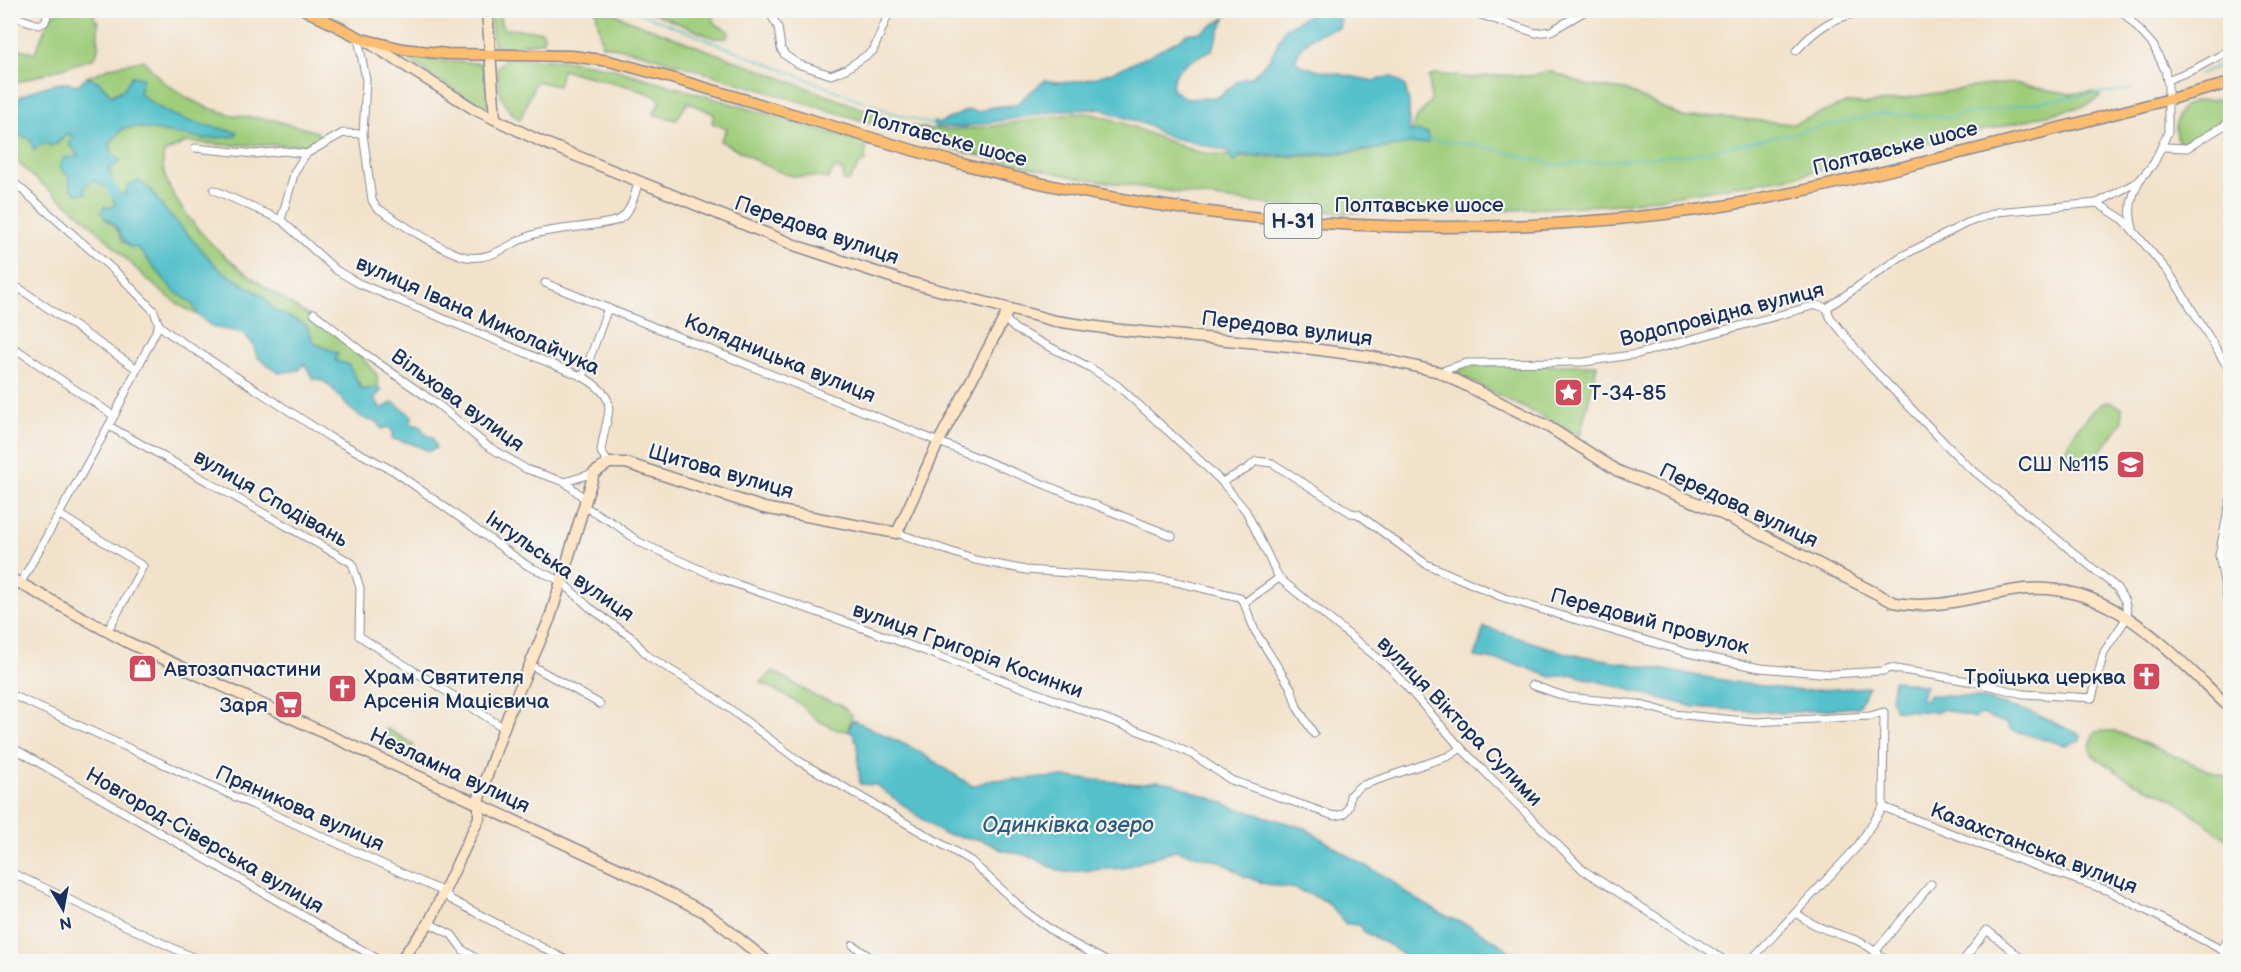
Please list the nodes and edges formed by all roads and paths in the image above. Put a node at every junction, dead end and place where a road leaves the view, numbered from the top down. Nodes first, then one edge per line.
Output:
1 (49, 10) edge
2 (305, 10) edge
3 (487, 10) edge
4 (768, 10) edge
5 (890, 10) edge
6 (1466, 10) edge
7 (1587, 10) edge
8 (1867, 10) edge
9 (2121, 10) edge
10 (1838, 13) edge
11 (10, 15) edge
12 (363, 39) junction
13 (2230, 50) edge
14 (1796, 51) dead end
15 (489, 54) junction
16 (2167, 80) junction
17 (2230, 83) edge
18 (2169, 99) junction
19 (495, 119) junction
20 (2230, 122) edge
21 (363, 134) junction
22 (2164, 147) junction
23 (195, 148) dead end
24 (306, 154) junction
25 (10, 179) edge
26 (2139, 181) junction
27 (638, 183) junction
28 (214, 190) dead end
29 (2097, 202) junction
30 (281, 220) junction
31 (2135, 233) junction
32 (10, 282) edge
33 (545, 283) dead end
34 (608, 308) junction
35 (1827, 308) junction
36 (314, 313) dead end
37 (1007, 314) junction
38 (159, 325) junction
39 (10, 345) edge
40 (137, 369) junction
41 (2230, 371) edge
42 (1439, 372) junction
43 (583, 376) junction
44 (114, 416) junction
45 (109, 426) junction
46 (938, 443) junction
47 (609, 463) junction
48 (594, 472) junction
49 (565, 482) junction
50 (1222, 482) junction
51 (2230, 501) edge
52 (584, 502) junction
53 (60, 515) junction
54 (897, 532) junction
55 (1172, 536) dead end
56 (1279, 578) junction
57 (15, 581) edge
58 (561, 581) junction
59 (1244, 603) junction
60 (2230, 615) edge
61 (2128, 616) junction
62 (107, 632) junction
63 (530, 664) junction
64 (1532, 685) dead end
65 (10, 694) edge
66 (600, 704) dead end
67 (2230, 708) edge
68 (504, 728) junction
69 (1314, 734) dead end
70 (10, 746) edge
71 (1461, 748) junction
72 (478, 806) junction
73 (1883, 807) junction
74 (10, 872) edge
75 (1932, 884) dead end
76 (446, 893) junction
77 (1796, 913) junction
78 (429, 923) junction
79 (2230, 935) edge
80 (853, 945) dead end
81 (2222, 950) junction
82 (1875, 952) junction
83 (203, 962) edge
84 (383, 962) edge
85 (399, 962) edge
86 (482, 962) edge
87 (570, 962) edge
88 (768, 962) edge
89 (877, 962) edge
90 (1108, 962) edge
91 (1727, 962) edge
92 (1749, 962) edge
93 (1890, 962) edge
94 (1962, 962) edge
95 (2026, 962) edge
96 (2230, 962) edge

1 - 11 street
2 - 12 main road, Передова вулиця / Н-31
3 - 15 street
4 - 5 street
6 - 7 street
8 - 10 street
9 - 16 street, Водопровідна вулиця
10 - 14 street
12 - 15 main road, Полтавське шосе / Н-31
12 - 19 street, Передова вулиця
12 - 21 street
13 - 16 street
15 - 18 main road, Полтавське шосе / Н-31
15 - 19 street
16 - 18 street, Водопровідна вулиця
17 - 18 main road, Полтавське шосе / Н-31
18 - 22 street, Водопровідна вулиця
19 - 27 street, Передова вулиця
20 - 22 street
21 - 24 street
21 - 27 street
22 - 26 street, Водопровідна вулиця
23 - 24 street
24 - 30 street
25 - 38 street, Інгульська вулиця
26 - 29 street, Водопровідна вулиця
26 - 31 street, Водопровідна вулиця
27 - 37 street, Передова вулиця
28 - 30 street, вулиця Івана Миколайчука
29 - 31 street
29 - 35 street, Водопровідна вулиця
30 - 43 street, вулиця Івана Миколайчука
31 - 41 street
32 - 40 street
33 - 34 street, Колядницька вулиця
34 - 43 street
34 - 46 street, Колядницька вулиця
35 - 42 street, Водопровідна вулиця
35 - 61 street
36 - 49 street, Вільхова вулиця
37 - 42 street, Передова вулиця
37 - 46 street
37 - 50 street, вулиця Віктора Сулими
38 - 40 street
38 - 58 street, Інгульська вулиця
39 - 44 street
40 - 44 street
42 - 61 street, Передова вулиця
43 - 47 street, вулиця Івана Миколайчука
44 - 45 street
45 - 53 street
45 - 68 street, вулиця Сподівань
46 - 54 street
46 - 55 street, Колядницька вулиця
47 - 48 street
47 - 54 street, Щитова вулиця
48 - 49 street
48 - 52 street
49 - 52 street, вулиця Григорія Косинки
50 - 56 street, вулиця Віктора Сулими
50 - 61 street, Передовий провулок
51 - 60 street
52 - 58 street
52 - 71 street, вулиця Григорія Косинки
53 - 57 street
53 - 62 street
54 - 59 street, Щитова вулиця
56 - 59 street
56 - 71 street, вулиця Віктора Сулими
57 - 62 street, Незламна вулиця
58 - 63 street
58 - 90 street, Інгульська вулиця
59 - 69 street
61 - 67 street, Передова вулиця
62 - 72 street, Незламна вулиця
63 - 66 street
63 - 68 street
64 - 73 street
65 - 76 street, Пряникова вулиця
68 - 72 street
70 - 84 street, Новгород-Сіверська вулиця
71 - 91 street, вулиця Віктора Сулими
72 - 76 street
72 - 88 street, Незламна вулиця
73 - 77 street
73 - 81 street, Казахстанська вулиця
74 - 83 street
75 - 82 street
76 - 78 street
76 - 87 street, Пряникова вулиця
77 - 82 street
77 - 92 street
78 - 85 street
78 - 86 street
79 - 81 street
80 - 89 street
81 - 96 street, Казахстанська вулиця
82 - 93 street
94 - 95 street

